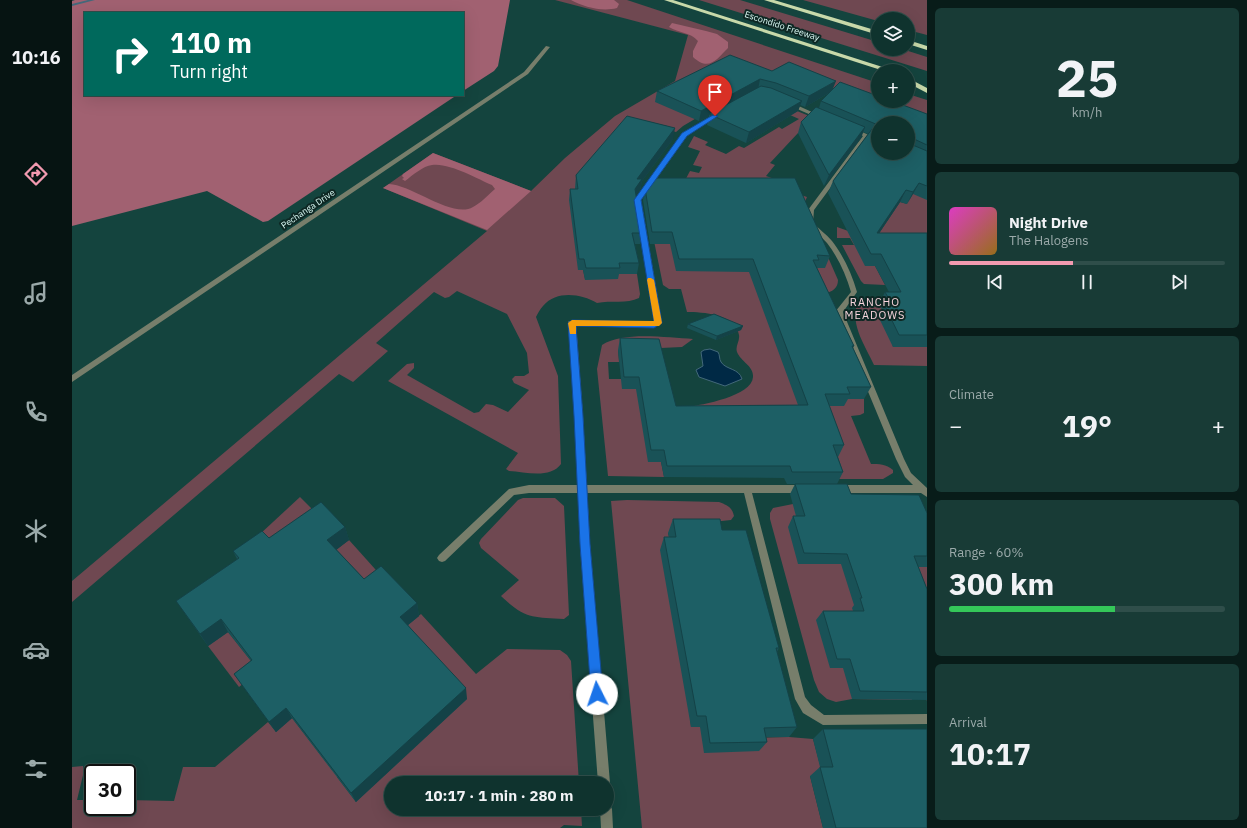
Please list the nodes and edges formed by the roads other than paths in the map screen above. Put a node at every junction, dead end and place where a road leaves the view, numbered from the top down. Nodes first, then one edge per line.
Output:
1 (667, 0) edge
2 (767, 0) edge
3 (871, 31) edge
4 (915, 44) edge
5 (548, 47) dead end
6 (927, 47) edge
7 (871, 65) edge
8 (915, 78) edge
9 (927, 82) edge
10 (915, 84) edge
11 (927, 91) edge
12 (785, 102) edge
13 (721, 112) edge
14 (829, 120) edge
15 (844, 126) edge
16 (866, 136) junction
17 (871, 138) edge
18 (76, 373) edge
19 (72, 380) edge
20 (811, 489) edge
21 (827, 489) edge
22 (582, 490) junction
23 (747, 490) junction
24 (925, 491) edge
25 (442, 558) dead end
26 (927, 719) edge
27 (603, 776) edge
28 (606, 816) edge
29 (607, 828) edge

1 - 7 highway, Escondido Freeway
2 - 3 highway, Escondido Freeway
4 - 6 highway
5 - 18 street, Pechanga Drive
8 - 9 highway
10 - 11 highway
12 - 14 street
13 - 22 street
15 - 16 street
16 - 17 street
16 - 24 street
18 - 19 street, Pechanga Drive
20 - 23 street
21 - 24 street
22 - 23 street
22 - 25 street
22 - 27 street
23 - 26 street
28 - 29 street

